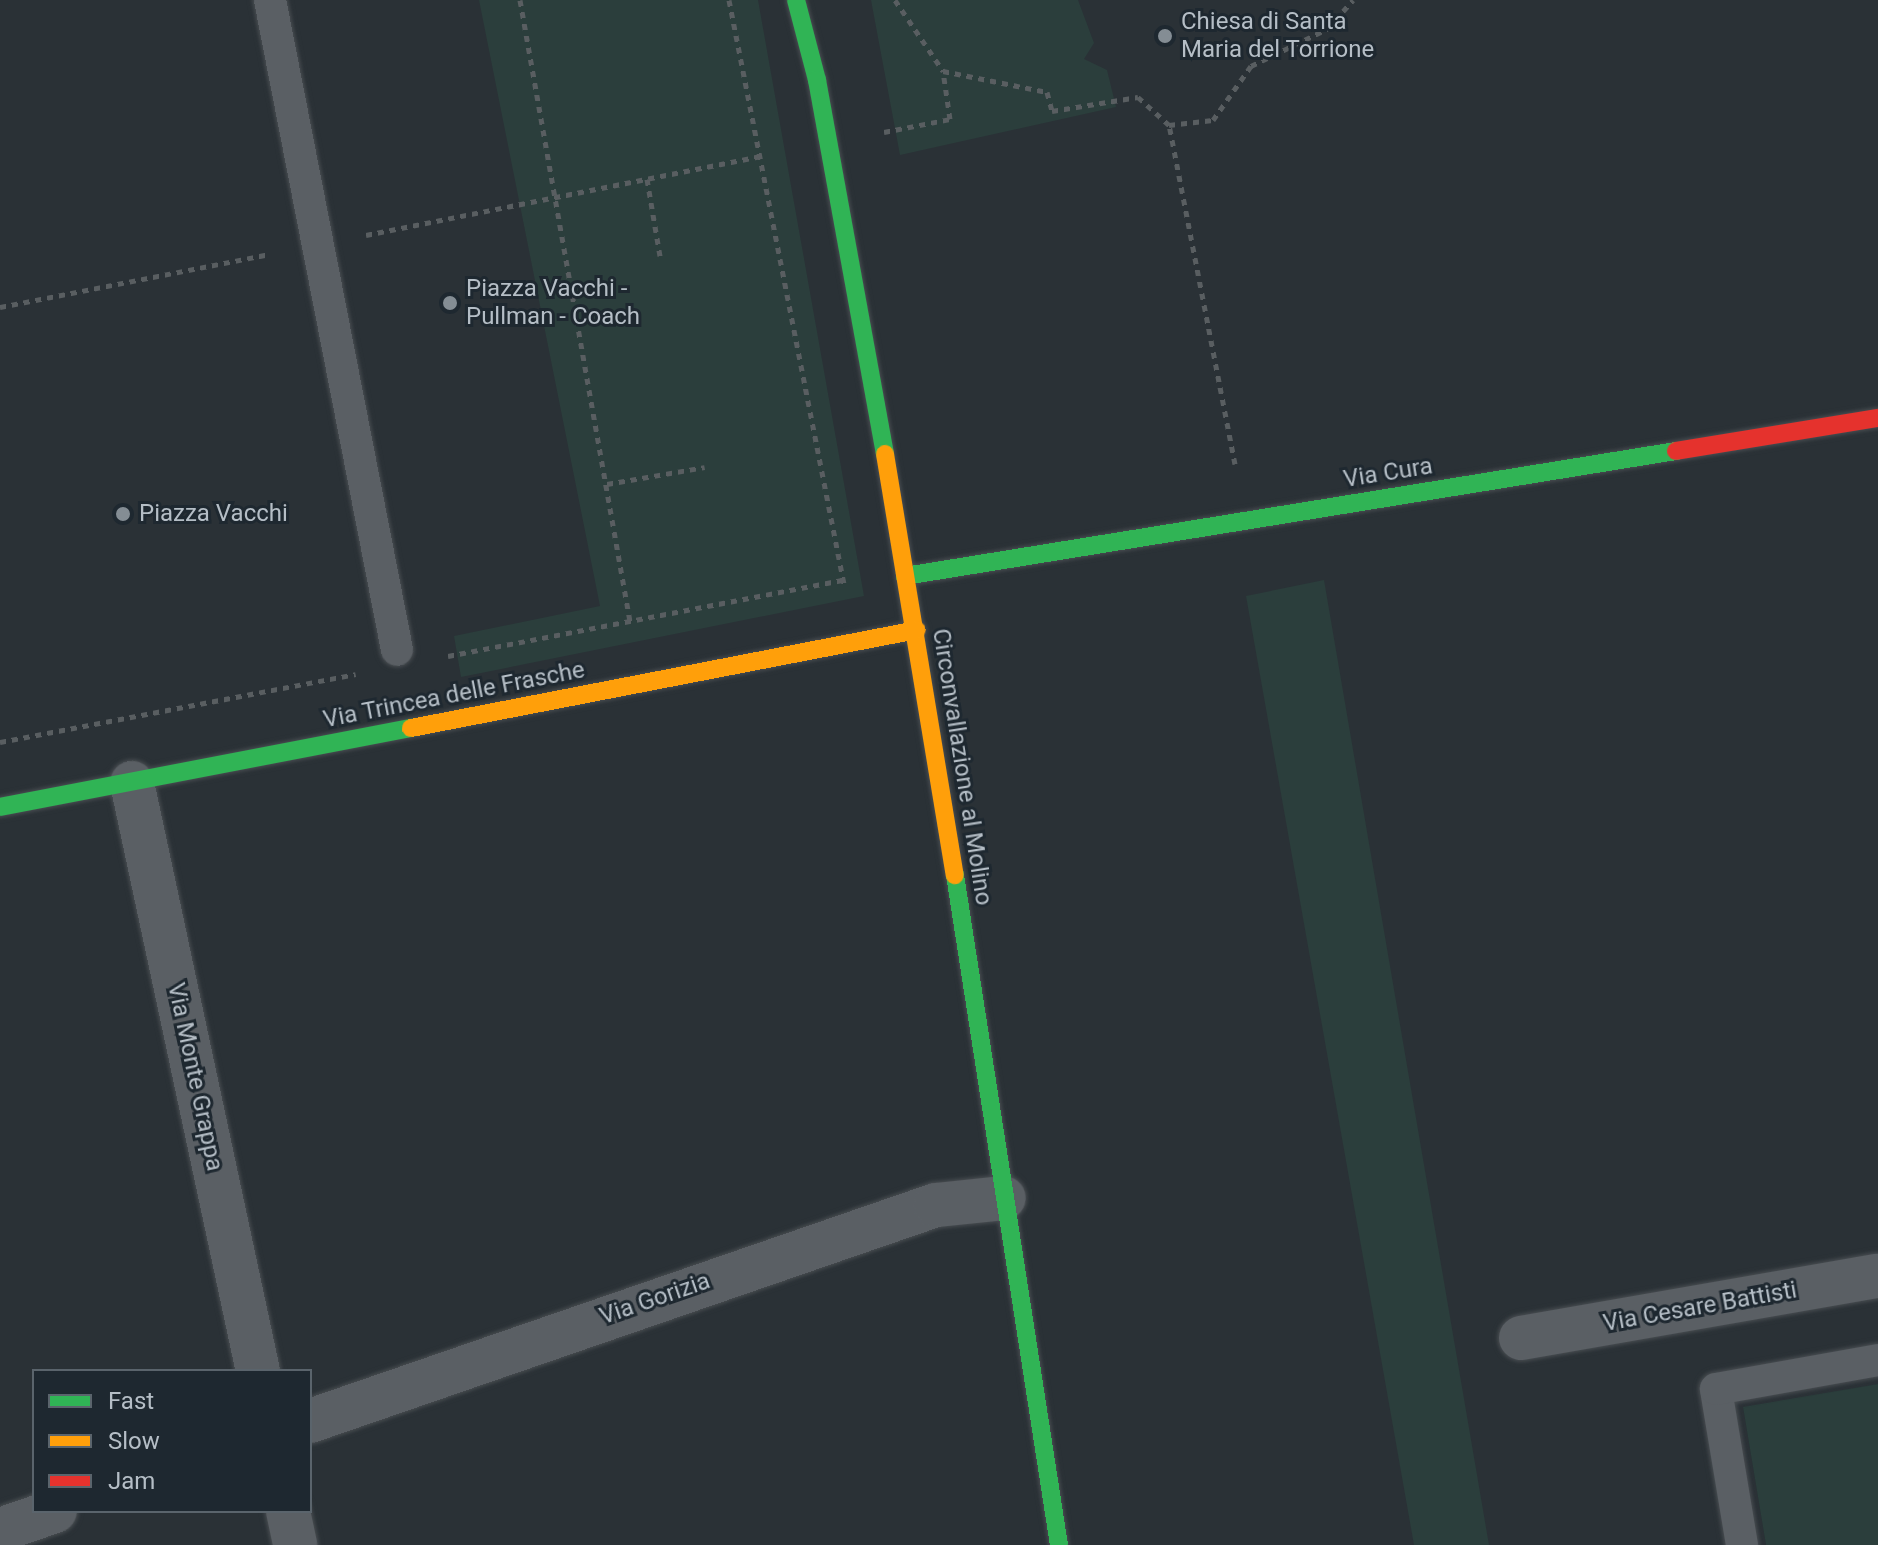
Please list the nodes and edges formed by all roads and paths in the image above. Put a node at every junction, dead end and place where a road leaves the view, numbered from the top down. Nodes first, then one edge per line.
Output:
1 (270, 0) edge
2 (520, 0) edge
3 (729, 0) edge
4 (796, 0) edge
5 (895, 0) edge
6 (1353, 0) edge
7 (943, 71) junction
8 (1169, 125) junction
9 (880, 132) dead end
10 (761, 156) junction
11 (647, 179) junction
12 (555, 196) junction
13 (319, 244) junction
14 (660, 256) dead end
15 (0, 307) edge
16 (1878, 418) edge
17 (705, 467) dead end
18 (1238, 479) dead end
19 (607, 484) junction
20 (905, 576) junction
21 (917, 630) junction
22 (852, 642) junction
23 (397, 650) dead end
24 (642, 682) junction
25 (132, 783) junction
26 (0, 807) edge
27 (1004, 1198) junction
28 (1878, 1276) edge
29 (1521, 1338) dead end
30 (1878, 1360) edge
31 (258, 1369) edge
32 (312, 1420) edge
33 (49, 1513) edge
34 (288, 1513) edge
35 (0, 1530) edge
36 (295, 1545) edge
37 (1059, 1545) edge
38 (1742, 1545) edge

1 - 13 lane
2 - 12 path
3 - 10 path
4 - 20 street, Circonvallazione al Molino
5 - 7 path
6 - 8 path
7 - 8 path
7 - 9 path
8 - 18 path
10 - 11 path
10 - 22 path
11 - 12 path
11 - 14 path
12 - 13 path
12 - 19 path
13 - 15 path
13 - 23 lane
16 - 20 street, Via Cura
17 - 19 path
19 - 24 path
20 - 21 street, Circonvallazione al Molino
21 - 22 street, Via Trincea delle Frasche
21 - 27 street, Circonvallazione al Molino
22 - 24 street, Via Trincea delle Frasche
24 - 25 street, Via Trincea delle Frasche
25 - 26 street, Via Trincea delle Frasche
25 - 31 street, Via Monte Grappa
27 - 32 street, Via Gorizia
27 - 37 street, Circonvallazione al Molino
28 - 29 street, Via Cesare Battisti
30 - 38 lane
33 - 35 street
34 - 36 street

